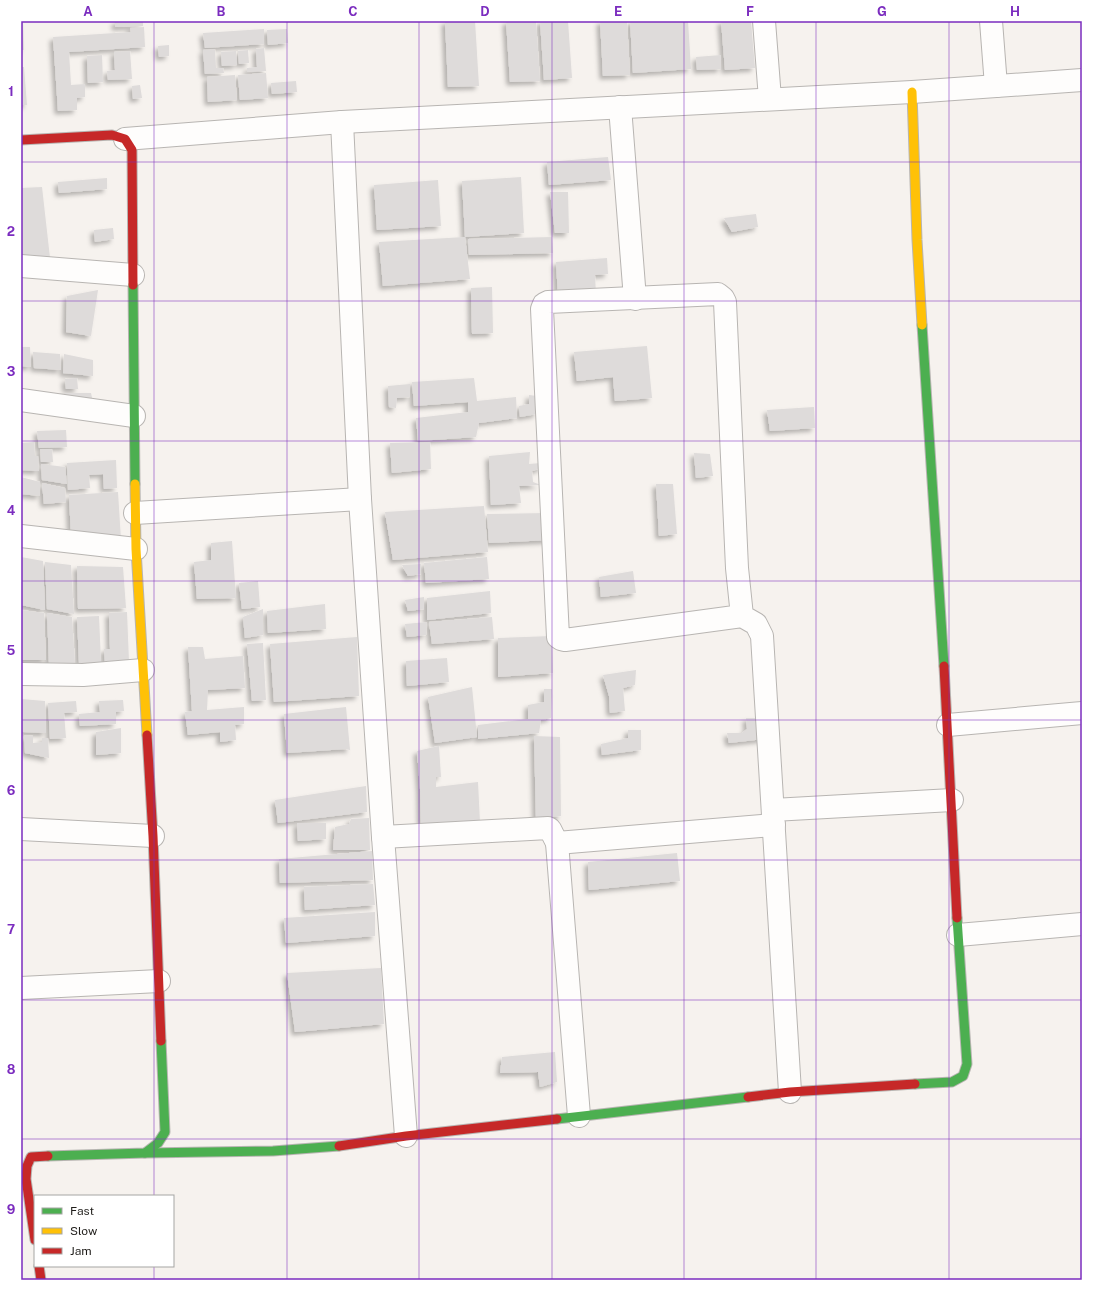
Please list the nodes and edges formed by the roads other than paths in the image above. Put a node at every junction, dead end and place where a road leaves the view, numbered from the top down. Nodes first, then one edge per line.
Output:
1 (764, 21) edge
2 (991, 21) edge
3 (1082, 80) edge
4 (996, 86) junction
5 (912, 92) junction
6 (770, 99) junction
7 (620, 107) junction
8 (342, 122) junction
9 (125, 139) junction
10 (21, 140) edge
11 (21, 266) edge
12 (133, 275) junction
13 (636, 299) junction
14 (21, 400) edge
15 (134, 416) junction
16 (360, 499) junction
17 (135, 513) junction
18 (21, 536) edge
19 (136, 549) junction
20 (742, 616) junction
21 (143, 670) junction
22 (21, 674) edge
23 (1082, 713) edge
24 (948, 725) junction
25 (952, 800) junction
26 (773, 817) junction
27 (21, 829) edge
28 (153, 836) junction
29 (383, 837) junction
30 (557, 843) junction
31 (1082, 924) edge
32 (958, 935) junction
33 (159, 981) junction
34 (21, 988) edge
35 (790, 1092) junction
36 (579, 1116) junction
37 (406, 1136) junction
38 (145, 1153) junction
39 (26, 1157) edge
40 (34, 1233) edge
41 (39, 1267) edge
42 (41, 1280) edge

1 - 6 street
2 - 4 street
3 - 4 street
4 - 5 street
5 - 6 street
5 - 24 street
6 - 7 street
7 - 8 street
7 - 13 street
8 - 9 street
8 - 16 street
9 - 10 street
9 - 12 street
11 - 12 street
12 - 15 street
13 - 20 street
13 - 20 street
14 - 15 street
15 - 17 street
16 - 17 street
16 - 29 street
17 - 19 street
18 - 19 street
19 - 21 street
20 - 26 street
21 - 22 street
21 - 28 street
23 - 24 street
24 - 25 street
25 - 26 street
25 - 32 street
26 - 30 street
26 - 35 street
27 - 28 street
28 - 33 street
29 - 30 street
29 - 37 street
30 - 36 street
31 - 32 street
32 - 35 street
33 - 34 street
33 - 38 street
35 - 36 street
36 - 37 street
37 - 38 street
38 - 39 street
39 - 40 street
41 - 42 street

